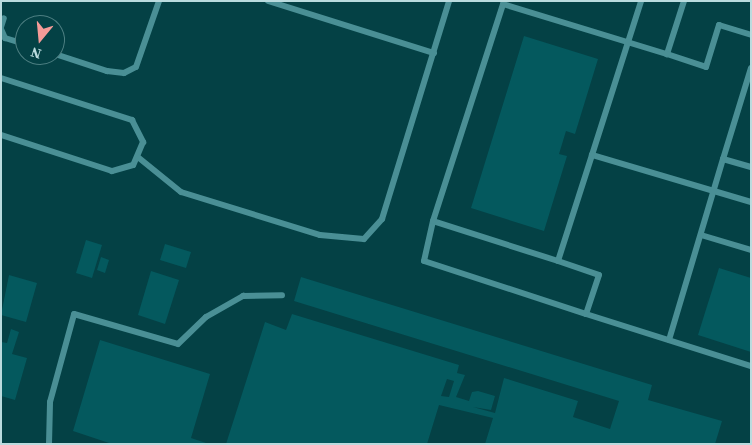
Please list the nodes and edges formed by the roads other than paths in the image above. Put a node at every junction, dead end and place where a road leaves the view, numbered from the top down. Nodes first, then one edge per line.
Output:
1 (159, 1) edge
2 (268, 1) edge
3 (449, 1) edge
4 (641, 1) edge
5 (684, 1) edge
6 (4, 18) dead end
7 (1, 28) edge
8 (751, 35) edge
9 (15, 41) edge
10 (628, 44) junction
11 (434, 53) junction
12 (666, 54) junction
13 (65, 57) edge
14 (751, 68) edge
15 (1, 78) edge
16 (1, 135) edge
17 (592, 155) junction
18 (139, 158) junction
19 (724, 159) junction
20 (751, 167) edge
21 (714, 191) junction
22 (751, 202) edge
23 (433, 221) junction
24 (701, 235) junction
25 (751, 250) edge
26 (558, 261) junction
27 (282, 295) dead end
28 (586, 314) junction
29 (668, 340) junction
30 (751, 366) edge
31 (48, 444) edge

1 - 13 lane
2 - 11 lane
3 - 11 lane
4 - 10 lane
5 - 12 lane
6 - 7 lane
7 - 9 lane
8 - 12 lane
10 - 12 lane
10 - 17 lane
10 - 23 lane
11 - 18 lane
14 - 19 lane
15 - 18 lane
16 - 18 lane
17 - 21 lane
17 - 26 lane
19 - 20 lane
19 - 21 lane
21 - 22 lane
21 - 24 lane
23 - 26 lane
23 - 28 lane
24 - 25 lane
24 - 29 lane
26 - 28 lane
27 - 31 lane
28 - 29 lane
29 - 30 lane

